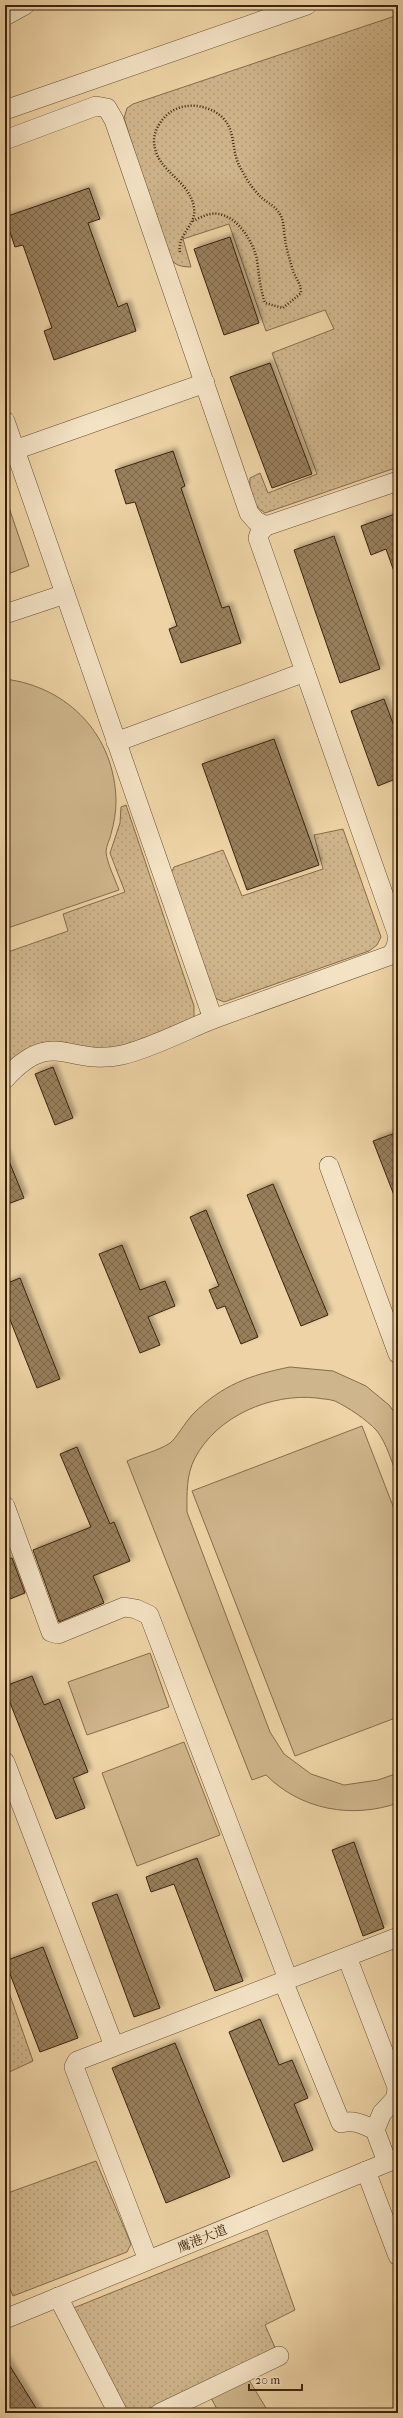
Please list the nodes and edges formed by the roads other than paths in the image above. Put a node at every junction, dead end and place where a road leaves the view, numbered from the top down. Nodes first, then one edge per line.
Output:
1 (25, 5) edge
2 (308, 5) edge
3 (5, 16) edge
4 (5, 110) edge
5 (5, 140) edge
6 (205, 383) junction
7 (5, 421) edge
8 (15, 450) junction
9 (398, 481) edge
10 (266, 526) junction
11 (65, 594) junction
12 (5, 614) edge
13 (305, 672) junction
14 (116, 742) junction
15 (213, 1019) junction
16 (5, 1079) edge
17 (329, 1166) dead end
18 (391, 1316) edge
19 (398, 1354) edge
20 (5, 1506) edge
21 (5, 1762) edge
22 (398, 1937) edge
23 (347, 1957) junction
24 (285, 1980) junction
25 (114, 2046) junction
26 (375, 2130) junction
27 (392, 2160) edge
28 (366, 2171) junction
29 (398, 2256) edge
30 (148, 2260) junction
31 (58, 2297) junction
32 (5, 2319) edge
33 (279, 2356) dead end
34 (118, 2413) edge
35 (160, 2413) edge

1 - 3 street
2 - 4 street
5 - 6 street
6 - 8 street
6 - 10 street
7 - 8 street
8 - 11 street
9 - 10 street
10 - 13 street
11 - 12 street
11 - 14 street
13 - 14 street
13 - 15 street
14 - 15 street
15 - 16 street
17 - 18 street
18 - 19 street
20 - 24 street
21 - 25 street
22 - 23 street
23 - 24 street
23 - 26 street
24 - 25 street
24 - 26 street
25 - 30 street
26 - 27 street
27 - 28 street, 鹰港大道
28 - 29 street
28 - 30 street, 鹰港大道
30 - 31 street, 鹰港大道
31 - 32 street, 鹰港大道
31 - 34 street
33 - 35 street

